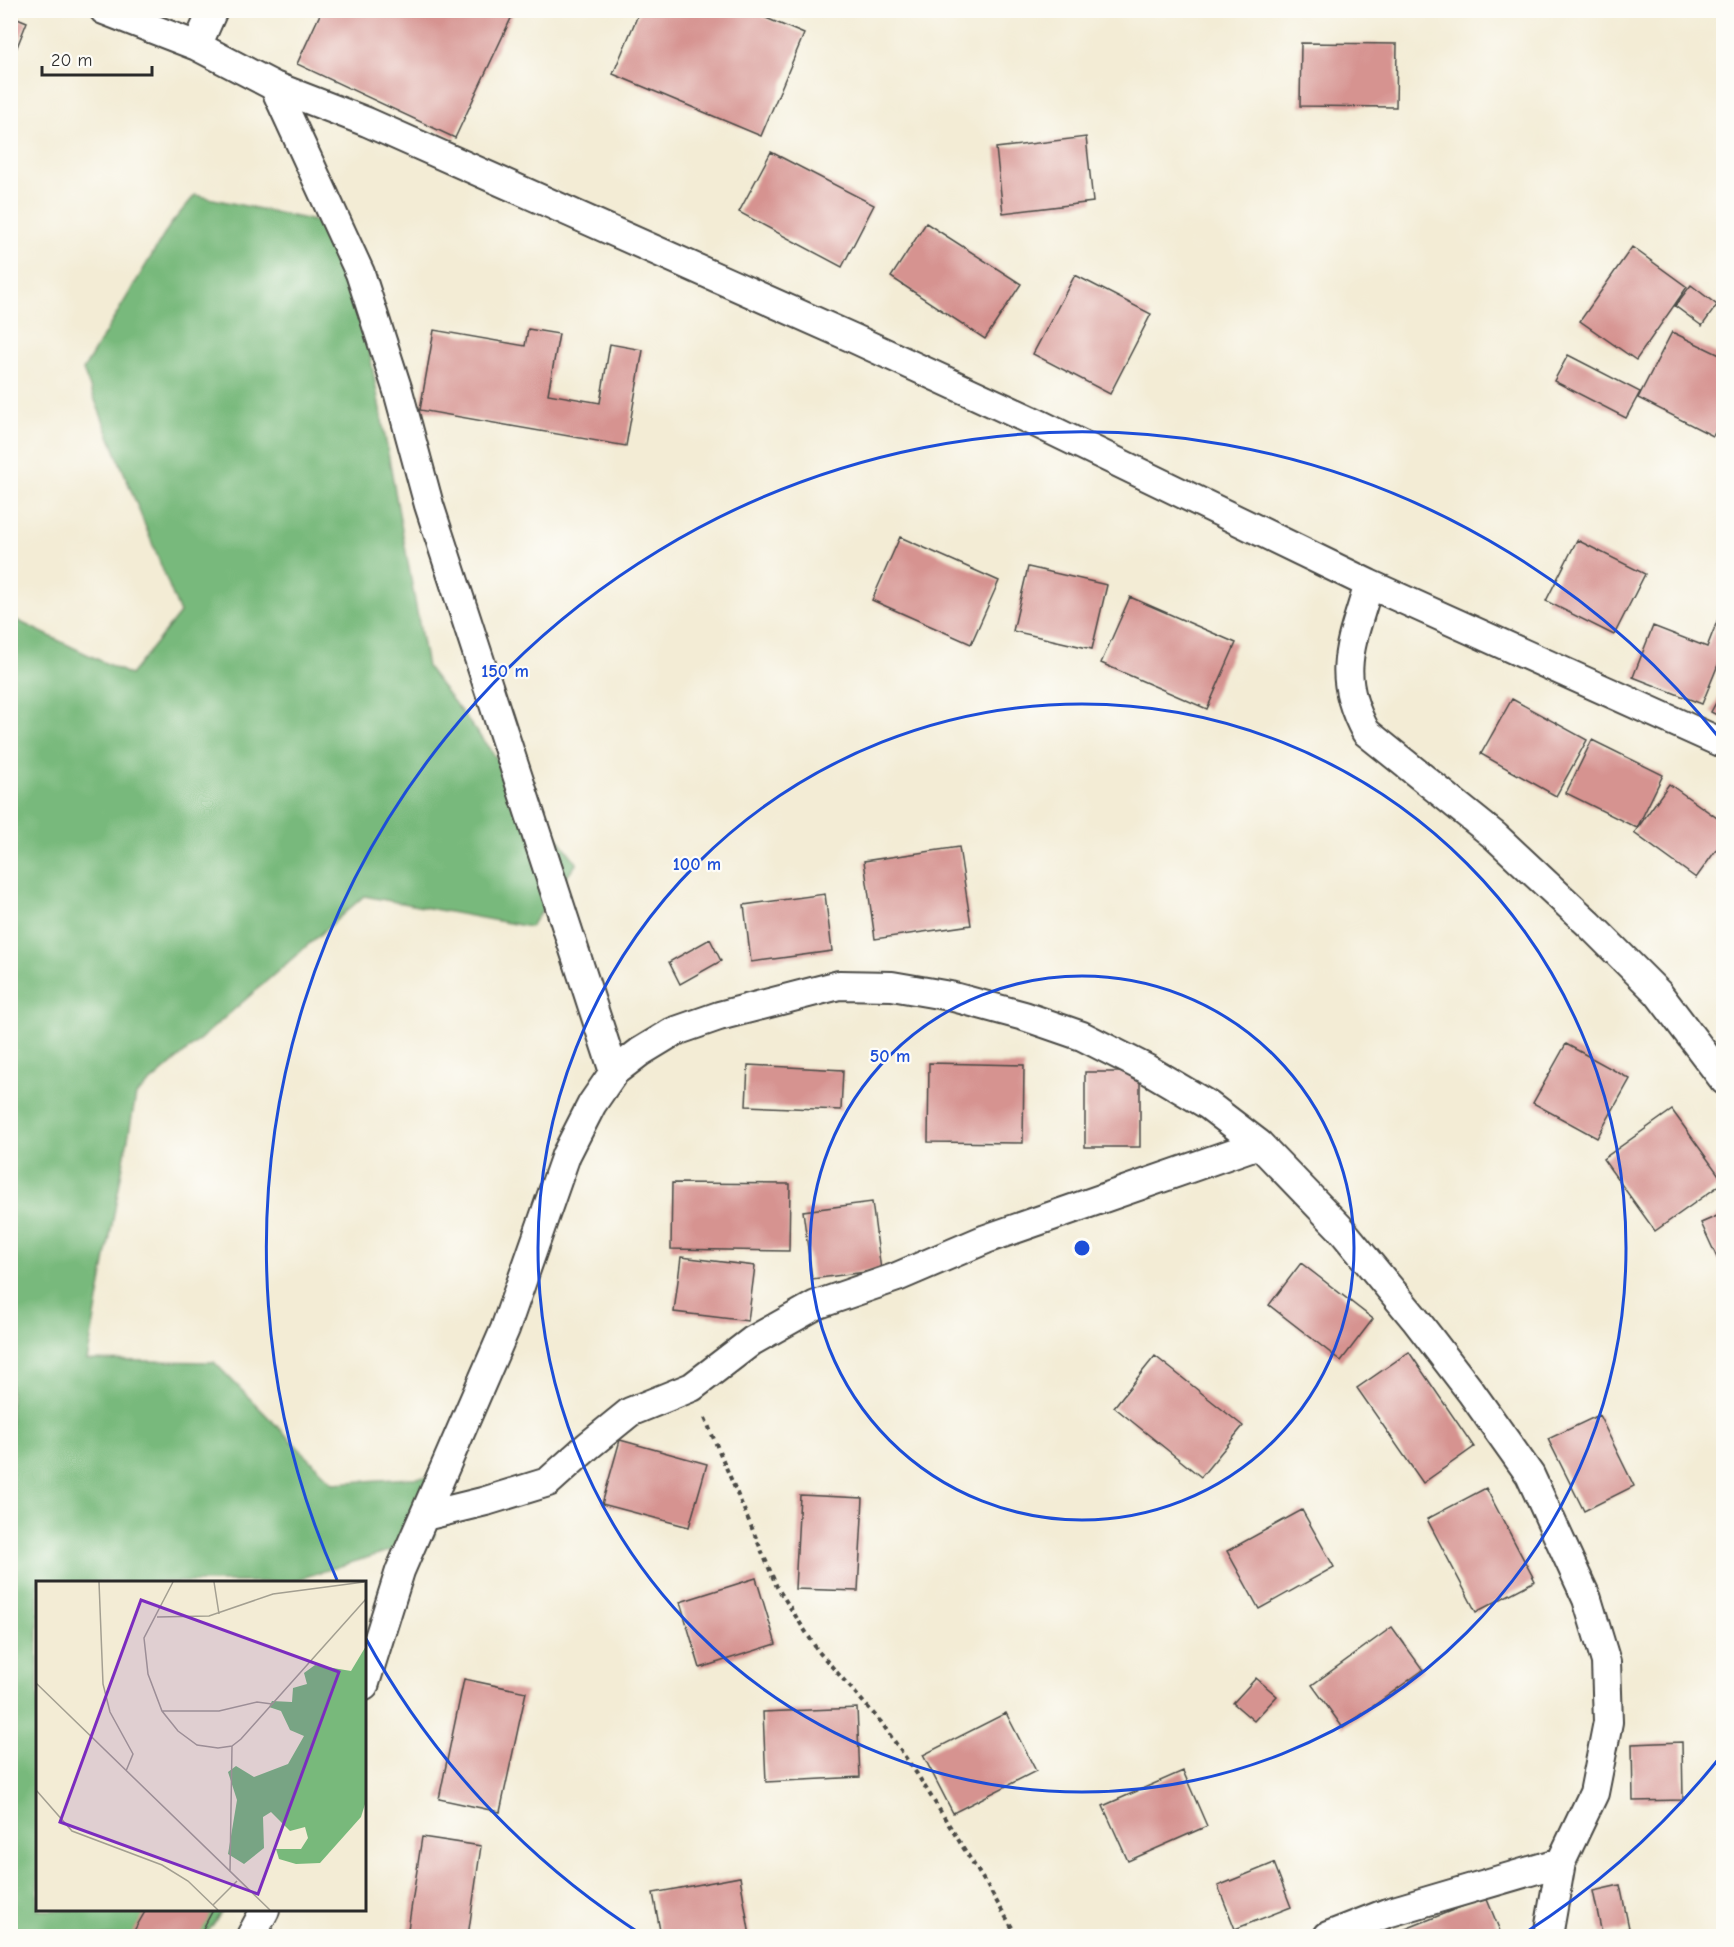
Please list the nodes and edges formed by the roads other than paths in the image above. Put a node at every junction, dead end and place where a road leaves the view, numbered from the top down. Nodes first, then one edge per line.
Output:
1 (104, 10) edge
2 (213, 10) edge
3 (197, 46) junction
4 (274, 86) junction
5 (1369, 584) junction
6 (1724, 744) edge
7 (614, 1072) junction
8 (1724, 1080) edge
9 (1259, 1144) junction
10 (425, 1516) junction
11 (366, 1680) edge
12 (1561, 1862) junction
13 (264, 1911) edge
14 (251, 1936) edge
15 (1328, 1936) edge
16 (1548, 1936) edge

1 - 3 street
2 - 3 street
3 - 4 street
4 - 5 street
4 - 7 street
5 - 6 street
5 - 8 street
7 - 9 street
7 - 10 street
9 - 10 street
9 - 12 street
10 - 11 street
12 - 15 street
12 - 16 street
13 - 14 street

